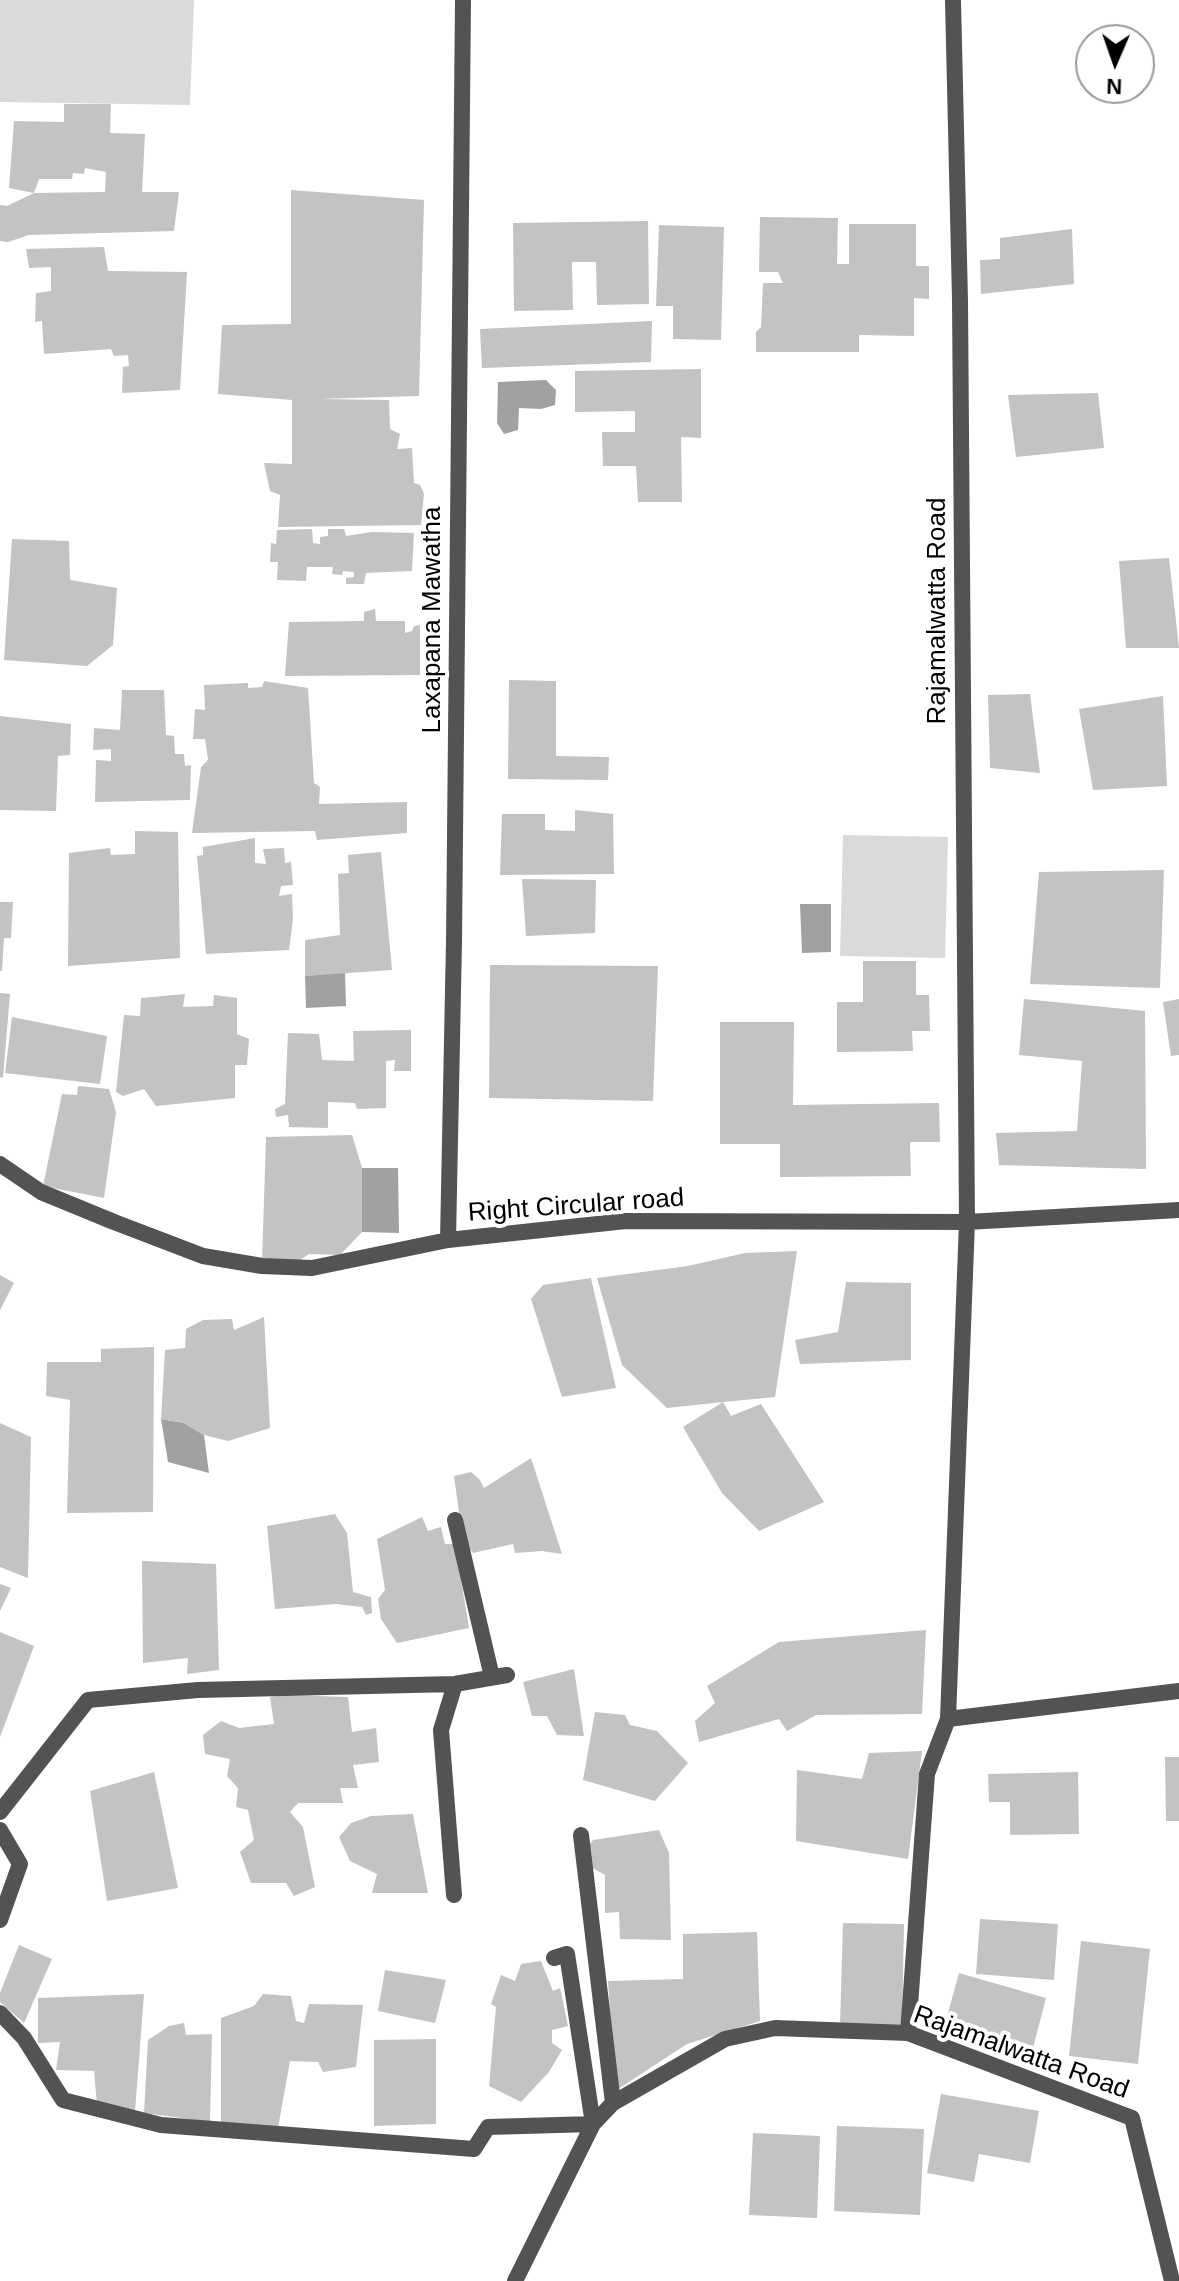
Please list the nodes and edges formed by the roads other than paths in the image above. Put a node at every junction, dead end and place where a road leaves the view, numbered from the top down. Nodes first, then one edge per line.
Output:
1 (463, 0) edge
2 (953, 0) edge
3 (0, 1164) edge
4 (1179, 1210) edge
5 (967, 1222) junction
6 (448, 1240) junction
7 (455, 1520) dead end
8 (455, 1684) junction
9 (1179, 1691) edge
10 (948, 1719) junction
11 (0, 1812) edge
12 (0, 1830) edge
13 (581, 1835) dead end
14 (454, 1895) dead end
15 (0, 1920) edge
16 (554, 1958) dead end
17 (0, 2013) edge
18 (908, 2033) junction
19 (613, 2103) junction
20 (593, 2124) junction
21 (515, 2281) edge
22 (1172, 2281) edge

1 - 6 street, Laxapana Mawatha
2 - 5 street, Rajamalwatta Road
3 - 6 street, Right Circular road
4 - 5 street, Right Circular road
5 - 6 street, Right Circular road
5 - 10 street, Rajamalwatta Road
7 - 8 street
8 - 11 street
8 - 14 street
9 - 10 street
10 - 18 street, Rajamalwatta Road
12 - 15 street
13 - 19 street
16 - 20 street
17 - 20 street
18 - 19 street, Rajamalwatta Road
18 - 22 street, Rajamalwatta Road
19 - 20 street, Rajamalwatta Road
20 - 21 street, Rajamalwatta Road

